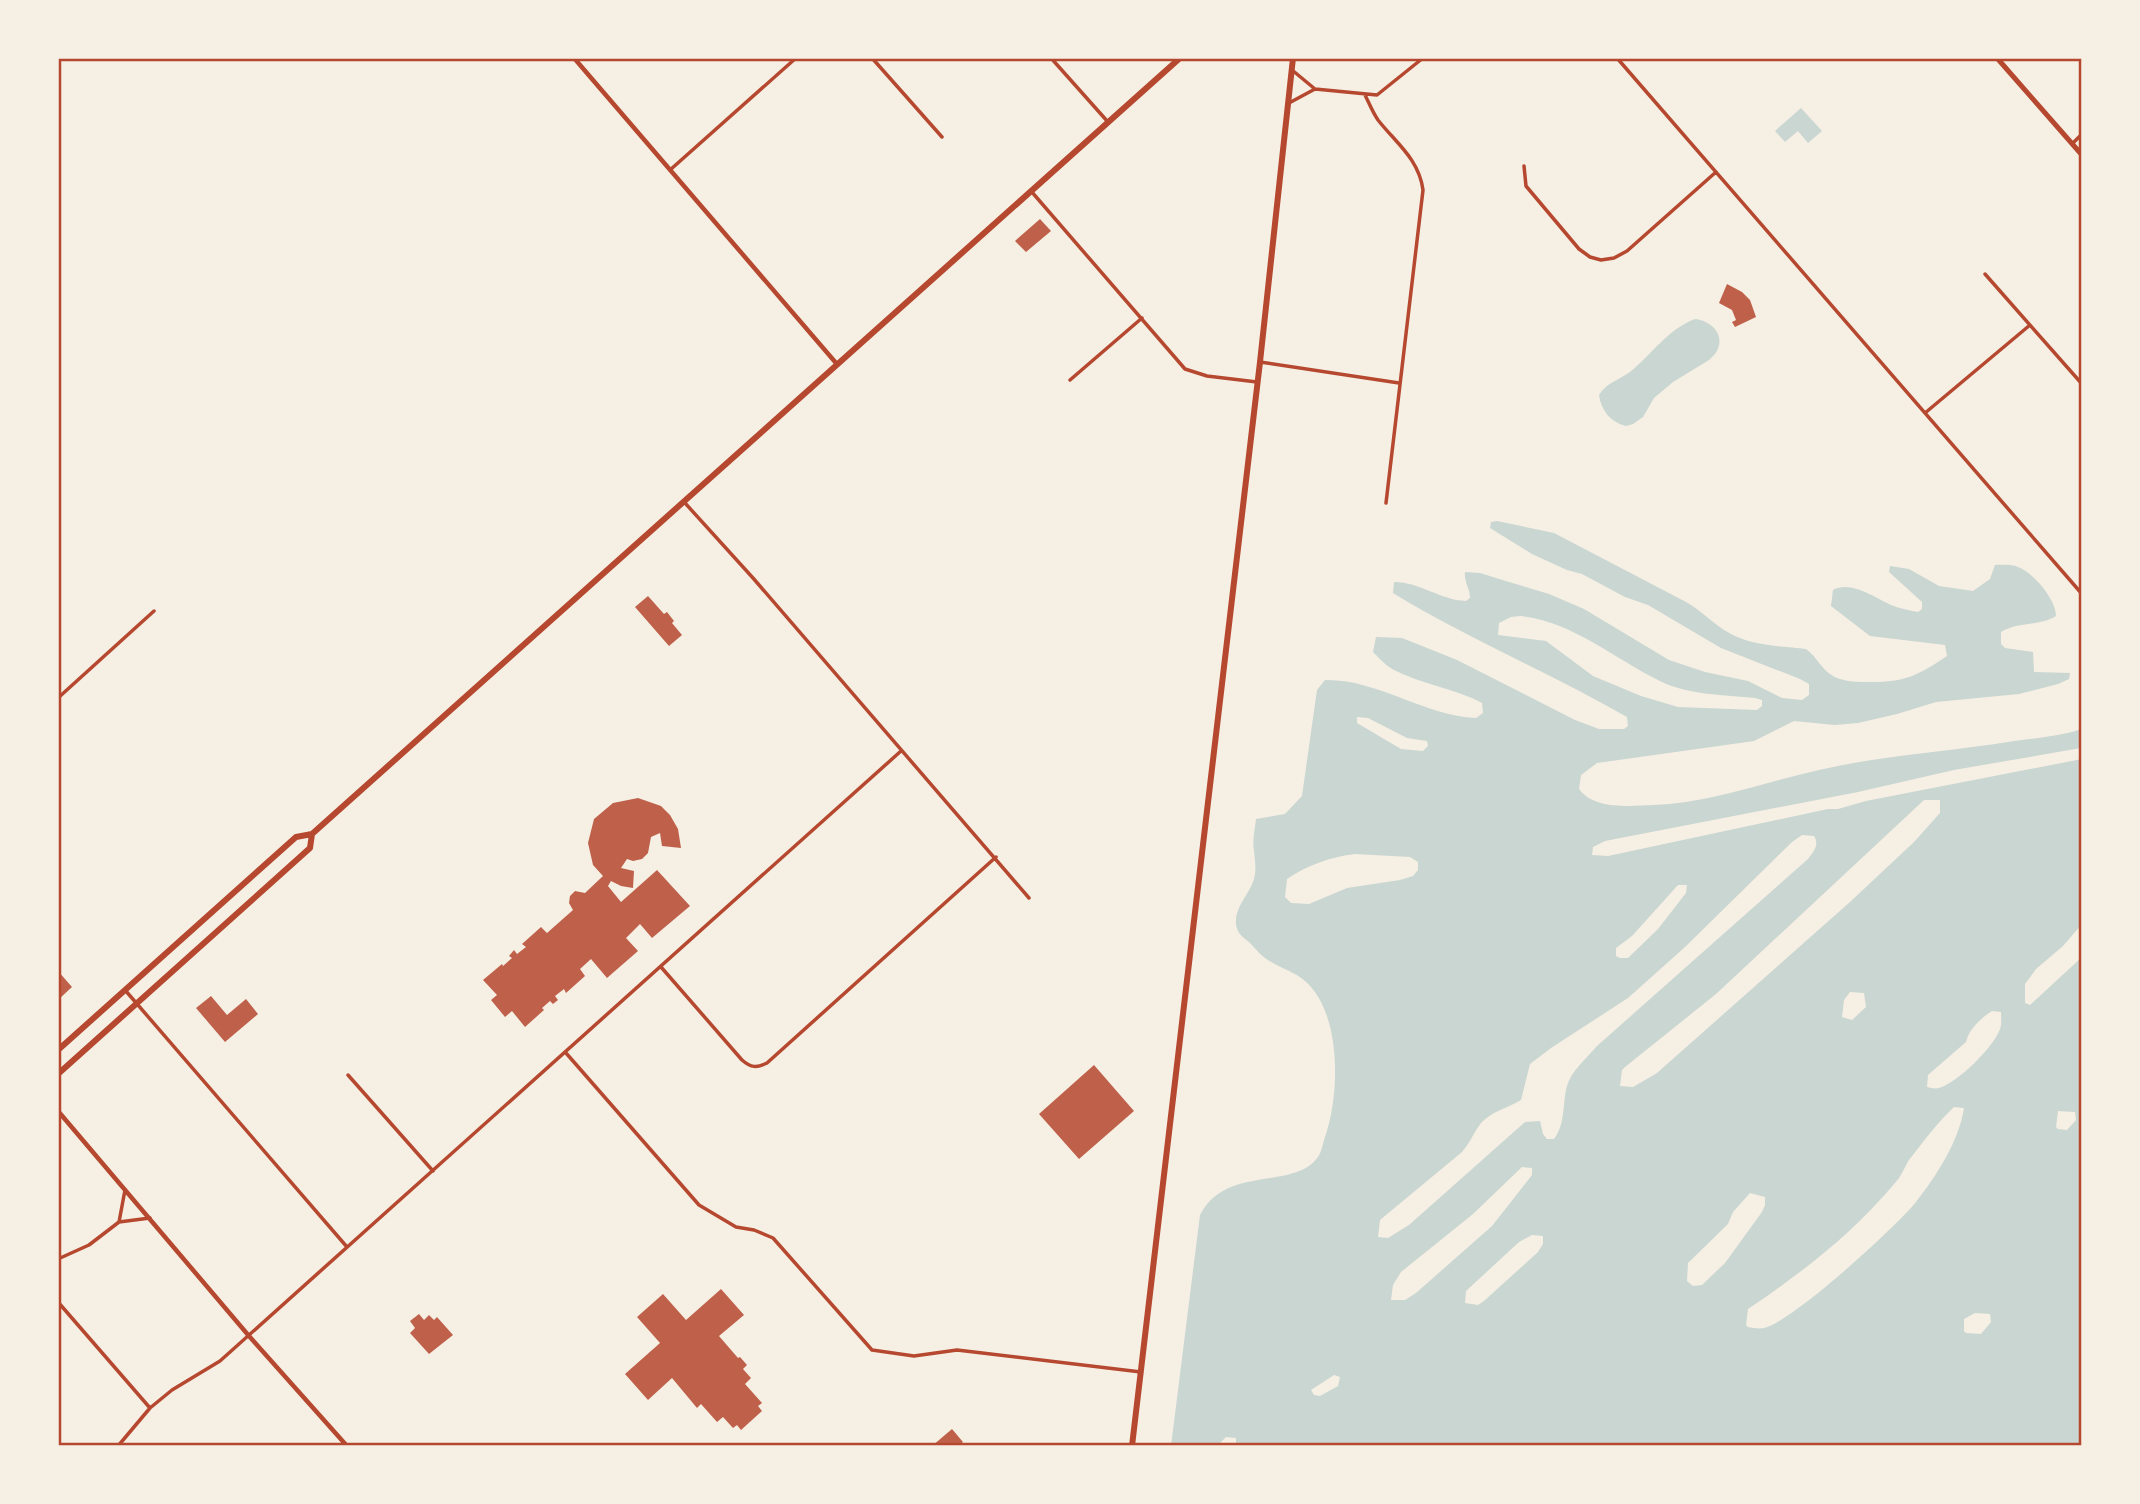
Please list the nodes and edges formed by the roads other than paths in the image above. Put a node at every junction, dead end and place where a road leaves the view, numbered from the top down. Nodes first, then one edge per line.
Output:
1 (574, 58) edge
2 (796, 58) edge
3 (872, 58) edge
4 (1051, 58) edge
5 (1180, 58) edge
6 (1293, 58) edge
7 (1423, 58) edge
8 (1617, 58) edge
9 (1997, 58) edge
10 (1292, 69) junction
11 (1315, 89) junction
12 (1365, 95) junction
13 (1289, 103) junction
14 (1108, 122) junction
15 (2082, 134) edge
16 (942, 137) dead end
17 (2072, 144) junction
18 (2082, 155) edge
19 (1524, 166) dead end
20 (670, 170) junction
21 (1716, 172) junction
22 (1031, 191) junction
23 (1985, 274) dead end
24 (1142, 318) junction
25 (2031, 325) junction
26 (1261, 362) junction
27 (836, 363) junction
28 (1070, 380) dead end
29 (1258, 382) junction
30 (1399, 383) junction
31 (2082, 384) edge
32 (1925, 413) junction
33 (683, 501) junction
34 (1386, 503) dead end
35 (2082, 594) edge
36 (154, 611) dead end
37 (58, 698) edge
38 (901, 751) junction
39 (312, 834) junction
40 (996, 858) junction
41 (1029, 898) dead end
42 (661, 967) junction
43 (125, 990) junction
44 (136, 1004) junction
45 (58, 1050) edge
46 (565, 1053) junction
47 (58, 1074) edge
48 (348, 1074) dead end
49 (58, 1111) edge
50 (433, 1171) junction
51 (125, 1190) junction
52 (150, 1218) junction
53 (119, 1222) junction
54 (347, 1247) junction
55 (58, 1259) edge
56 (58, 1302) edge
57 (249, 1336) junction
58 (1142, 1372) junction
59 (150, 1408) junction
60 (118, 1446) edge
61 (347, 1446) edge
62 (1132, 1446) edge

1 - 20 street
2 - 20 street
3 - 16 street
4 - 14 street
5 - 14 main road
6 - 10 main road
7 - 12 street
8 - 21 street
9 - 17 main road
10 - 11 street
10 - 13 main road
11 - 12 street
11 - 13 street
12 - 30 street
13 - 26 main road
14 - 22 main road
15 - 17 street
17 - 18 main road
19 - 21 street
20 - 27 street
21 - 32 street
22 - 24 street
22 - 27 main road
23 - 25 street
24 - 28 street
24 - 29 street
25 - 31 street
25 - 32 street
26 - 29 main road
26 - 30 street
27 - 33 main road
29 - 58 main road
30 - 34 street
32 - 35 street
33 - 38 street
33 - 39 main road
36 - 37 street
38 - 40 street
38 - 42 street
39 - 43 main road
39 - 44 main road
40 - 41 street
40 - 42 street
42 - 46 street
43 - 44 street
43 - 45 main road
44 - 47 main road
44 - 54 street
46 - 50 street
46 - 58 street
48 - 50 street
49 - 51 street
50 - 54 street
51 - 52 street
51 - 53 street
52 - 53 street
52 - 57 street
53 - 55 street
54 - 57 street
56 - 59 street
57 - 59 street
57 - 61 street
58 - 62 main road
59 - 60 street

